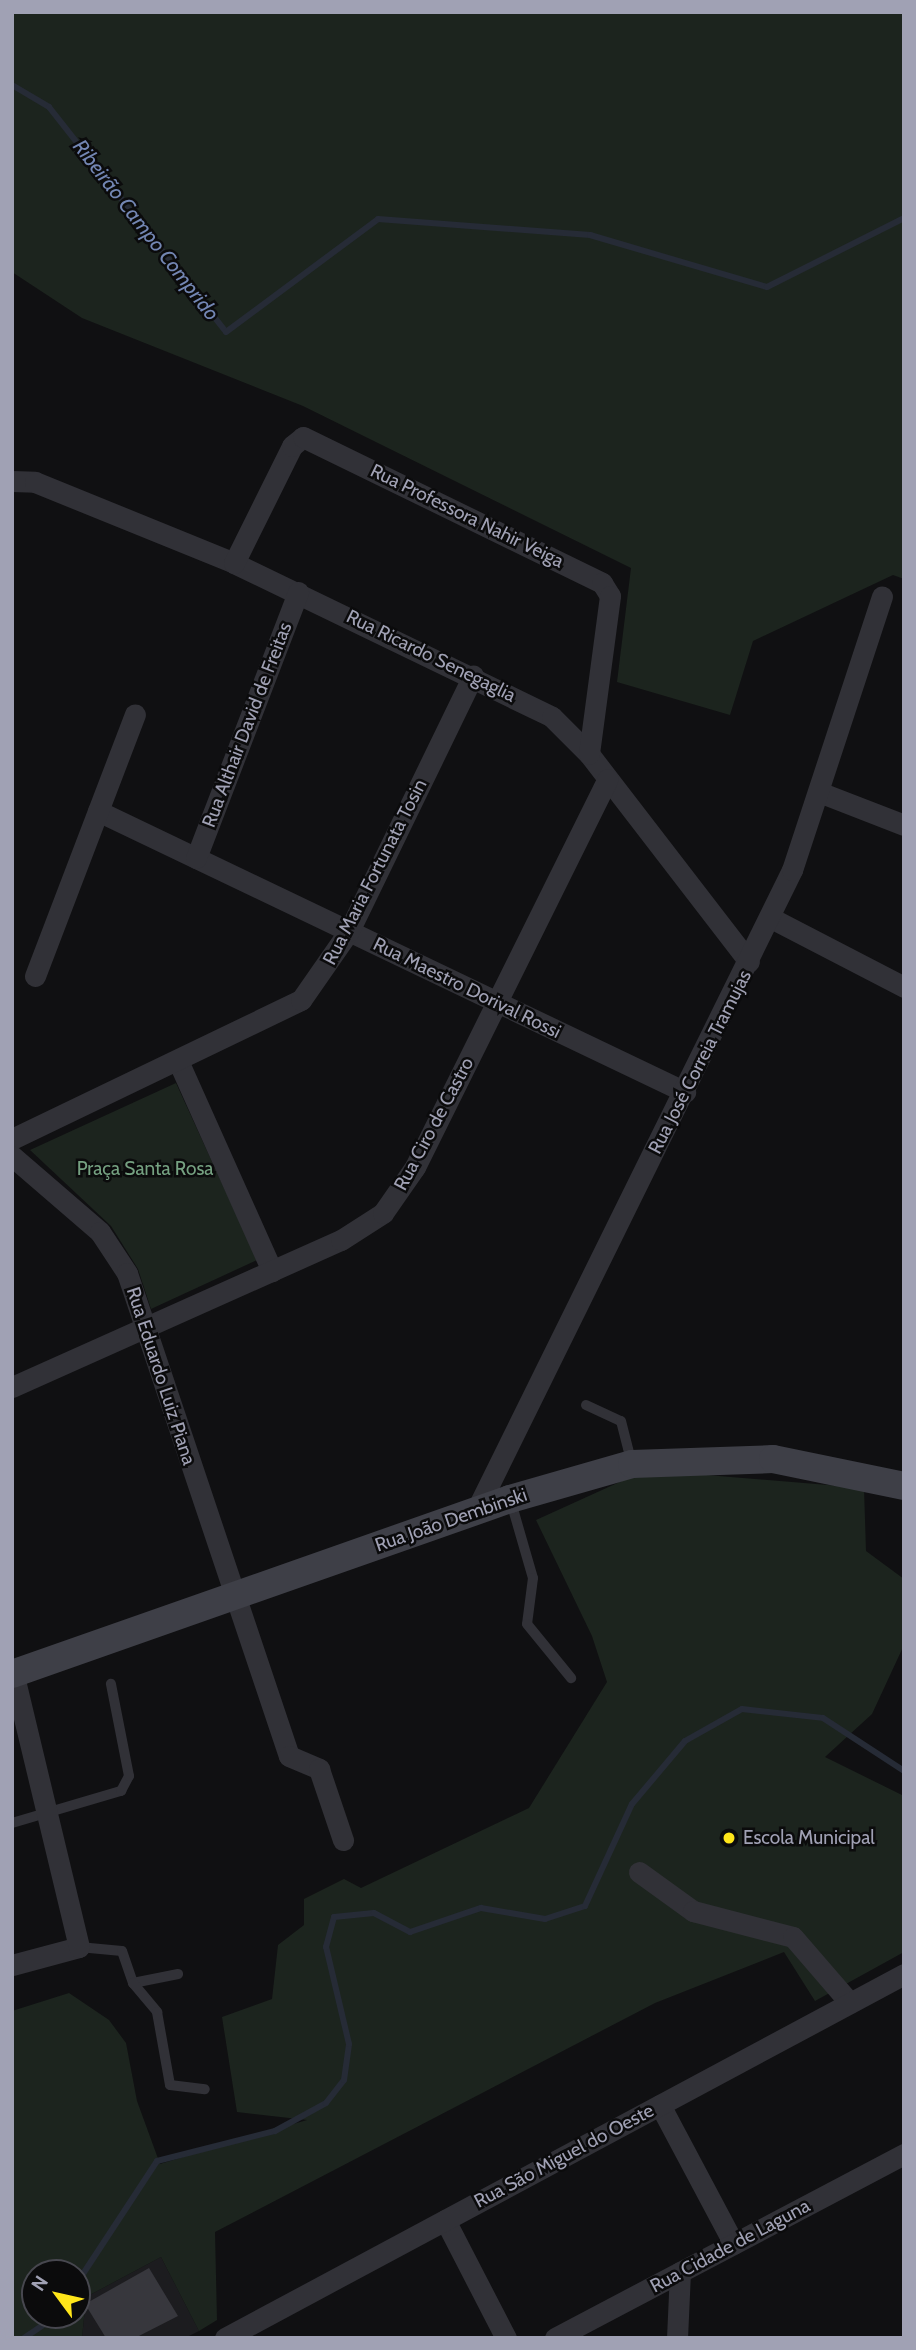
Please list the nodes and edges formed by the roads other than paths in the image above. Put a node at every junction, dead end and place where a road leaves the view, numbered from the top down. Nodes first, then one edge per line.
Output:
1 (15, 480) edge
2 (234, 563) junction
3 (298, 592) junction
4 (882, 596) dead end
5 (473, 676) junction
6 (135, 714) dead end
7 (589, 754) junction
8 (608, 779) junction
9 (819, 792) junction
10 (98, 811) junction
11 (904, 825) edge
12 (196, 858) junction
13 (771, 918) junction
14 (349, 931) junction
15 (750, 962) junction
16 (35, 976) dead end
17 (904, 987) edge
18 (497, 1002) junction
19 (179, 1063) junction
20 (685, 1092) junction
21 (12, 1139) edge
22 (12, 1156) edge
23 (272, 1271) junction
24 (146, 1327) junction
25 (12, 1387) edge
26 (586, 1405) dead end
27 (632, 1464) junction
28 (904, 1486) edge
29 (510, 1499) junction
30 (476, 1511) junction
31 (231, 1596) junction
32 (13, 1673) edge
33 (571, 1678) dead end
34 (111, 1684) dead end
35 (47, 1812) junction
36 (12, 1823) edge
37 (343, 1840) dead end
38 (639, 1872) dead end
39 (79, 1947) junction
40 (12, 1965) edge
41 (178, 1974) dead end
42 (904, 1974) edge
43 (133, 1983) junction
44 (850, 2003) junction
45 (205, 2089) dead end
46 (660, 2105) junction
47 (904, 2154) edge
48 (445, 2220) junction
49 (734, 2244) junction
50 (680, 2272) junction
51 (225, 2338) edge
52 (506, 2338) edge
53 (555, 2338) edge
54 (677, 2338) edge

1 - 2 street, Rua Ricardo Senegaglia
2 - 3 street, Rua Ricardo Senegaglia
2 - 7 street, Rua Professora Nahir Veiga
3 - 5 street, Rua Ricardo Senegaglia
3 - 12 street, Rua Althair David de Freitas
4 - 9 street, Rua José Correia Tramujas
5 - 7 street, Rua Ricardo Senegaglia
5 - 14 street, Rua Maria Fortunata Tosin
6 - 10 street
7 - 8 street, Rua Ricardo Senegaglia
8 - 15 street, Rua Ricardo Senegaglia
8 - 18 street, Rua Ciro de Castro
9 - 11 street
9 - 13 street, Rua José Correia Tramujas
10 - 12 street, Rua Maestro Dorival Rossi
10 - 16 street
12 - 14 street, Rua Maestro Dorival Rossi
13 - 15 street, Rua José Correia Tramujas
13 - 17 street
14 - 18 street, Rua Maestro Dorival Rossi
14 - 19 street, Rua Maria Fortunata Tosin
15 - 20 street, Rua José Correia Tramujas
18 - 20 street, Rua Maestro Dorival Rossi
18 - 23 street, Rua Ciro de Castro
19 - 21 street, Rua Maria Fortunata Tosin
19 - 23 street
20 - 30 street, Rua José Correia Tramujas
22 - 24 street, Rua Eduardo Luiz Piana
23 - 24 street, Rua Ciro de Castro
24 - 25 street, Rua Ciro de Castro
24 - 31 street, Rua Eduardo Luiz Piana
26 - 27 lane
27 - 28 main road, Rua João Dembinski
27 - 29 main road, Rua João Dembinski
29 - 30 main road, Rua João Dembinski
29 - 33 lane
30 - 31 main road, Rua João Dembinski
31 - 32 main road, Rua João Dembinski
31 - 37 street, Rua Eduardo Luiz Piana
32 - 35 street
34 - 35 lane
35 - 36 lane
35 - 39 street
38 - 44 street
39 - 40 street
39 - 43 lane
41 - 43 lane
42 - 44 street, Rua São Miguel do Oeste
43 - 45 lane
44 - 46 street, Rua São Miguel do Oeste
46 - 48 street, Rua São Miguel do Oeste
46 - 49 street
47 - 49 street, Rua Cidade de Laguna
48 - 51 street, Rua São Miguel do Oeste
48 - 52 street
49 - 50 street, Rua Cidade de Laguna
50 - 53 street, Rua Cidade de Laguna
50 - 54 street

